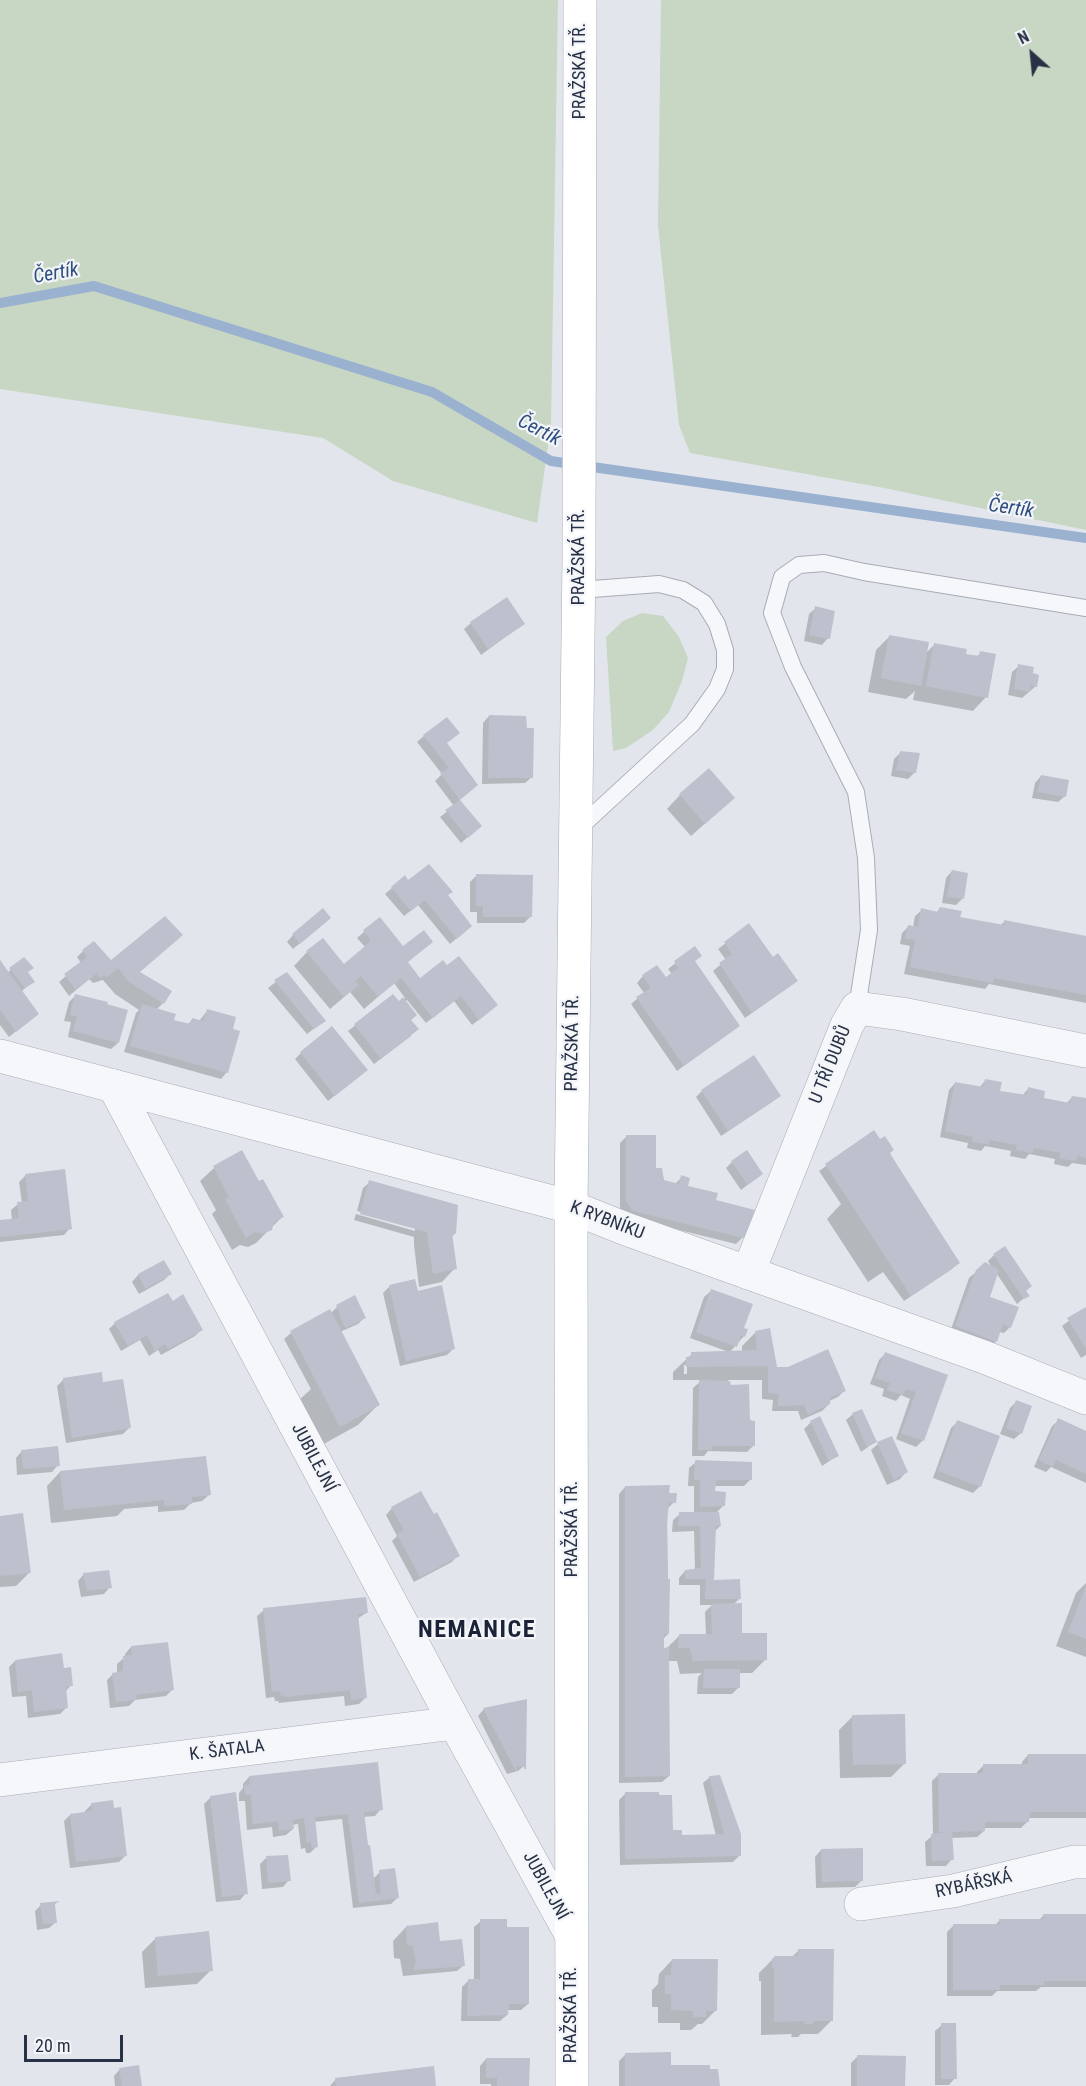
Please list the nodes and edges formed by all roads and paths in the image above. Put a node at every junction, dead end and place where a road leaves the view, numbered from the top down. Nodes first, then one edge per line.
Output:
1 (580, 0) edge
2 (579, 590) junction
3 (1086, 608) edge
4 (577, 831) junction
5 (856, 1008) junction
6 (1086, 1051) edge
7 (0, 1056) edge
8 (114, 1086) junction
9 (571, 1207) junction
10 (748, 1273) junction
11 (1086, 1398) edge
12 (454, 1723) junction
13 (0, 1780) edge
14 (1086, 1862) edge
15 (861, 1904) dead end
16 (571, 1934) junction
17 (572, 2086) edge

1 - 2 main road, PRAŽSKÁ TŘ.
2 - 4 main road, PRAŽSKÁ TŘ.
2 - 4 lane
3 - 5 lane
4 - 9 main road, PRAŽSKÁ TŘ.
5 - 6 street, U TŘÍ DUBŮ
5 - 10 street, U TŘÍ DUBŮ
7 - 8 street
8 - 9 street, K RYBNÍKU
8 - 12 street, JUBILEJNÍ
9 - 10 street, K RYBNÍKU
9 - 16 main road, PRAŽSKÁ TŘ.
10 - 11 street, K RYBNÍKU
12 - 13 street, K. ŠATALA
12 - 16 street, JUBILEJNÍ
14 - 15 street, RYBÁŘSKÁ
16 - 17 main road, PRAŽSKÁ TŘ.

